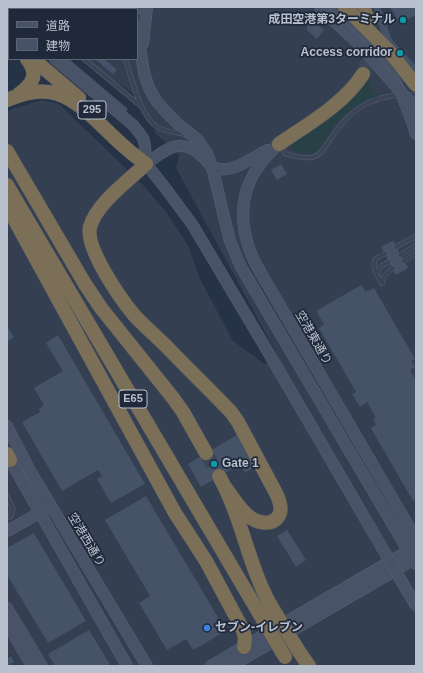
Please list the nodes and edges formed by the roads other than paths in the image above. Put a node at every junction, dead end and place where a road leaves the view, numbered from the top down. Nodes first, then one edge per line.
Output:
1 (147, 7) edge
2 (319, 7) edge
3 (332, 7) edge
4 (345, 7) edge
5 (138, 32) edge
6 (142, 53) junction
7 (28, 60) edge
8 (34, 60) edge
9 (56, 60) edge
10 (85, 60) edge
11 (125, 60) edge
12 (363, 74) tunnel mouth
13 (416, 85) edge
14 (416, 95) edge
15 (12, 97) edge
16 (142, 107) junction
17 (416, 109) edge
18 (191, 134) junction
19 (416, 134) edge
20 (278, 144) junction
21 (7, 151) edge
22 (146, 164) junction
23 (212, 167) junction
24 (7, 185) edge
25 (7, 206) edge
26 (416, 236) edge
27 (416, 245) edge
28 (396, 247) dead end
29 (416, 253) edge
30 (385, 254) dead end
31 (400, 254) dead end
32 (404, 261) dead end
33 (389, 262) dead end
34 (393, 268) dead end
35 (377, 274) junction
36 (7, 426) edge
37 (206, 453) tunnel mouth
38 (8, 457) edge
39 (8, 497) edge
40 (51, 507) junction
41 (40, 513) junction
42 (7, 518) edge
43 (7, 531) edge
44 (416, 539) edge
45 (414, 556) edge
46 (416, 606) edge
47 (7, 608) edge
48 (7, 623) edge
49 (244, 647) junction
50 (288, 662) edge
51 (32, 666) edge
52 (42, 666) edge
53 (127, 666) edge
54 (147, 666) edge
55 (211, 666) edge
56 (231, 666) edge
57 (309, 666) edge

1 - 6 street
2 - 17 street, bridge
3 - 19 street
4 - 13 highway, bridge
5 - 6 street
6 - 18 street
7 - 15 highway, 295
8 - 22 highway, 295
9 - 22 street
10 - 16 lane
11 - 16 lane
12 - 20 highway
14 - 20 lane
15 - 22 highway, 295
16 - 18 lane
18 - 23 street
20 - 23 street
20 - 44 street, 空港東通り
21 - 37 highway, E65
22 - 23 street
22 - 46 street, bridge
22 - 57 highway, bridge
23 - 45 street
24 - 50 highway, E65, bridge
25 - 49 highway
26 - 28 lane
27 - 31 lane
29 - 32 lane
30 - 35 lane
33 - 35 lane
34 - 35 lane
36 - 40 street, 空港西通り
38 - 41 street
39 - 42 lane
40 - 41 street
40 - 54 street, 空港西通り
41 - 43 street
41 - 53 street
45 - 49 street
45 - 56 street
47 - 52 street
48 - 51 street
49 - 55 street

